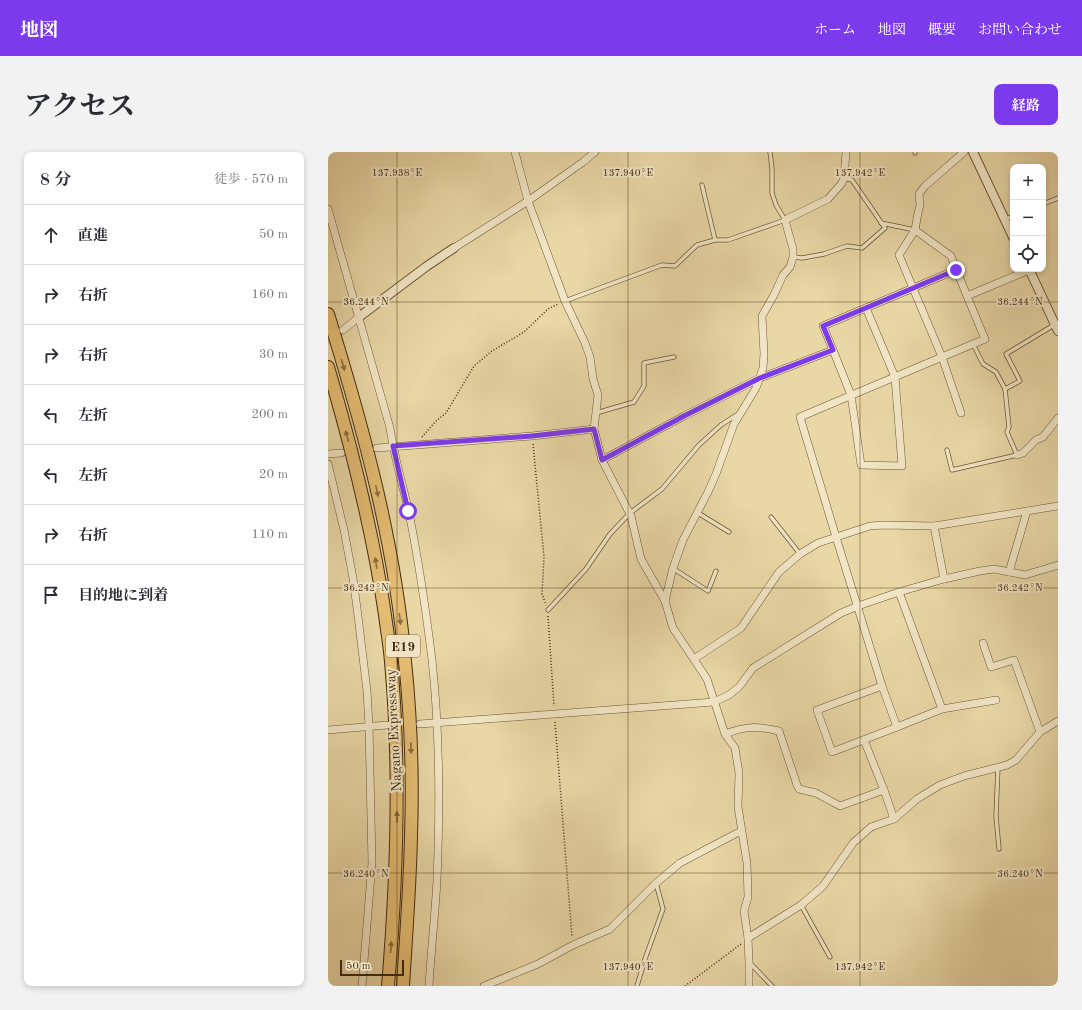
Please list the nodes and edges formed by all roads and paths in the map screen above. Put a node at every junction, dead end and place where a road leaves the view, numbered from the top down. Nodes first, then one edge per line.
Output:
1 (515, 152) edge
2 (594, 152) edge
3 (770, 152) edge
4 (846, 152) edge
5 (964, 152) edge
6 (973, 152) edge
7 (844, 178) junction
8 (702, 185) dead end
9 (1058, 198) edge
10 (528, 201) junction
11 (1046, 203) edge
12 (328, 209) edge
13 (1010, 218) edge
14 (785, 220) junction
15 (1005, 220) junction
16 (881, 223) junction
17 (915, 230) junction
18 (1013, 236) edge
19 (715, 240) junction
20 (454, 248) joint
21 (793, 257) junction
22 (956, 270) junction
23 (1022, 272) edge
24 (1030, 272) edge
25 (912, 289) junction
26 (967, 296) junction
27 (565, 301) junction
28 (866, 308) junction
29 (328, 314) edge
30 (359, 317) junction
31 (1057, 328) edge
32 (343, 330) tunnel mouth
33 (974, 344) junction
34 (833, 350) junction
35 (674, 357) dead end
36 (942, 357) junction
37 (328, 367) edge
38 (895, 377) junction
39 (760, 378) junction
40 (1005, 389) junction
41 (851, 395) junction
42 (742, 412) junction
43 (961, 413) dead end
44 (596, 414) junction
45 (1058, 418) edge
46 (594, 429) junction
47 (532, 436) junction
48 (417, 444) junction
49 (393, 446) junction
50 (377, 448) tunnel mouth
51 (947, 450) dead end
52 (341, 453) tunnel mouth
53 (328, 454) edge
54 (1017, 455) junction
55 (602, 460) junction
56 (328, 464) edge
57 (1058, 506) edge
58 (1027, 511) junction
59 (630, 513) junction
60 (698, 513) junction
61 (771, 517) dead end
62 (934, 526) junction
63 (729, 532) dead end
64 (836, 537) junction
65 (800, 554) junction
66 (1058, 565) edge
67 (673, 568) junction
68 (716, 571) dead end
69 (1009, 572) junction
70 (944, 579) junction
71 (898, 592) junction
72 (665, 601) junction
73 (858, 606) junction
74 (548, 610) junction
75 (983, 643) dead end
76 (694, 660) junction
77 (882, 686) junction
78 (996, 700) dead end
79 (714, 702) junction
80 (942, 709) junction
81 (554, 714) junction
82 (1058, 721) edge
83 (437, 722) junction
84 (420, 724) dead end
85 (386, 725) dead end
86 (369, 726) junction
87 (898, 727) junction
88 (328, 730) edge
89 (1040, 732) junction
90 (725, 734) junction
91 (864, 740) junction
92 (998, 767) junction
93 (884, 790) junction
94 (894, 819) junction
95 (741, 832) junction
96 (999, 850) dead end
97 (656, 883) junction
98 (801, 906) junction
99 (748, 938) junction
100 (573, 945) junction
101 (830, 958) dead end
102 (749, 962) junction
103 (362, 986) edge
104 (388, 986) edge
105 (403, 986) edge
106 (429, 986) edge
107 (484, 986) edge
108 (637, 986) edge
109 (685, 986) edge
110 (749, 986) edge
111 (772, 986) edge

1 - 10 street
2 - 10 street
3 - 14 lane
4 - 7 street
5 - 17 street
6 - 15 street
7 - 14 street
7 - 16 lane
8 - 19 lane
9 - 11 lane
10 - 20 street
10 - 27 street
12 - 30 street
13 - 15 lane
14 - 19 lane
14 - 21 street
15 - 18 street
16 - 17 lane
16 - 21 lane
17 - 22 street
17 - 25 street
19 - 27 lane
20 - 30 street
21 - 39 street
22 - 25 street
22 - 26 street
23 - 26 street
24 - 31 street
25 - 28 street
25 - 36 street
26 - 33 street
27 - 44 street
27 - 48 path
28 - 34 street
28 - 38 street
29 -> 105 highway, Nagano Expressway / E19
30 - 32 street
30 - 49 street
31 - 40 lane
33 - 36 street
33 - 40 lane
34 - 39 street
34 - 41 street
35 - 44 lane
36 - 38 street
36 - 43 street
104 -> 37 highway, Nagano Expressway / E19
38 - 41 street
38 - 41 street
39 - 42 street
39 - 55 street
40 - 54 lane
41 - 64 street
42 - 59 lane
42 - 60 street
44 - 46 street
45 - 54 street
46 - 47 street
46 - 55 street
47 - 48 street
47 - 74 path
48 - 49 street
49 - 50 street
49 - 83 street
51 - 54 lane
52 - 53 street
55 - 59 street
56 - 86 street
57 - 58 street
58 - 62 street
58 - 69 street
59 - 72 street
59 - 74 lane
60 - 63 lane
60 - 67 street
61 - 65 lane
62 - 64 street
62 - 70 street
64 - 65 street
64 - 73 street
65 - 76 street
66 - 69 street
67 - 68 lane
67 - 72 street
69 - 70 street
70 - 71 street
71 - 73 street
71 - 80 street
72 - 76 street
73 - 77 street
73 - 79 street
74 - 81 path
75 - 89 street
76 - 79 street
77 - 87 street
77 - 91 street
78 - 80 street
79 - 81 street
79 - 90 street
80 - 87 street
81 - 83 street
81 - 100 path
82 - 89 street
83 - 84 street
83 - 106 street
85 - 86 street
86 - 88 street
86 - 103 street
87 - 91 street
89 - 92 street
90 - 93 street
90 - 95 street
91 - 93 street
92 - 94 street
92 - 96 lane
93 - 94 street
94 - 98 street
95 - 97 street
95 - 99 street
97 - 100 street
97 - 108 lane
98 - 99 street
98 - 101 lane
99 - 102 street
99 - 109 path
100 - 107 street
102 - 110 street
102 - 111 lane

